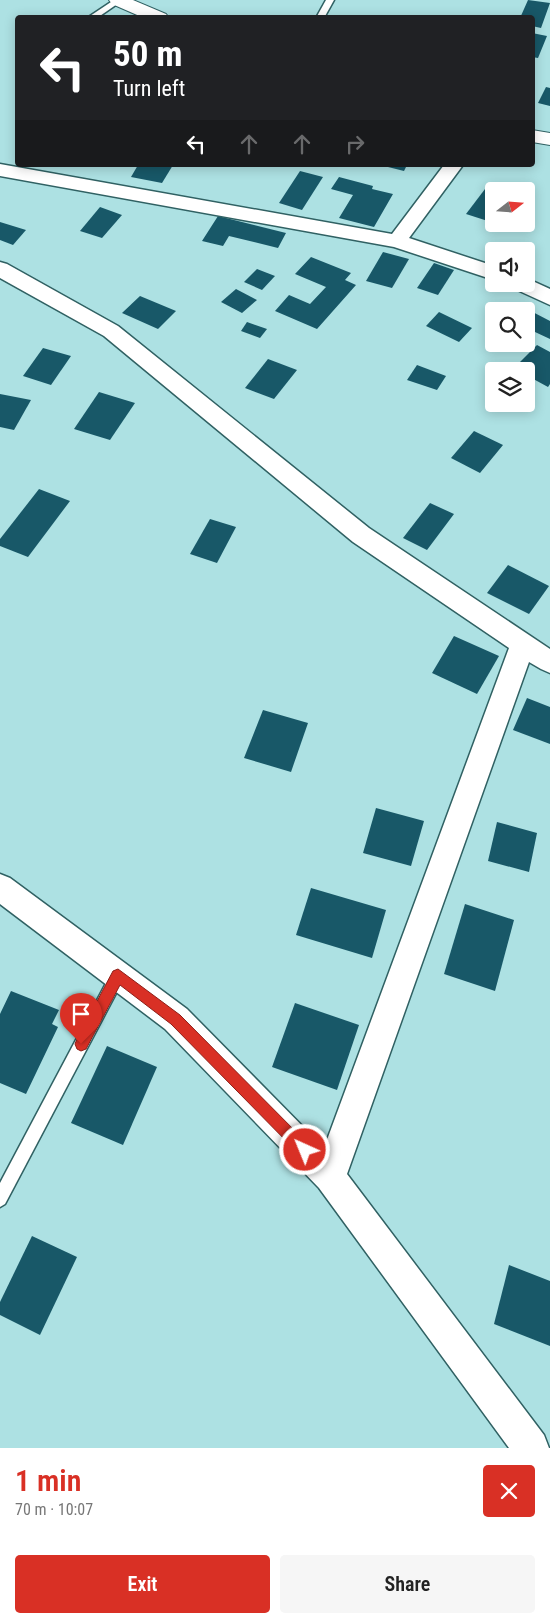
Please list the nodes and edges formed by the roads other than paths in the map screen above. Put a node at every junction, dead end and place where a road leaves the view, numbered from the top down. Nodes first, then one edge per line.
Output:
1 (119, 0) edge
2 (330, 0) edge
3 (96, 15) edge
4 (153, 15) edge
5 (322, 15) edge
6 (535, 136) edge
7 (550, 139) edge
8 (452, 167) edge
9 (0, 170) edge
10 (397, 241) junction
11 (0, 269) edge
12 (485, 270) edge
13 (535, 290) edge
14 (550, 298) edge
15 (523, 644) junction
16 (550, 662) edge
17 (0, 887) edge
18 (118, 975) junction
19 (330, 1177) junction
20 (0, 1199) edge
21 (531, 1448) edge

1 - 3 lane
1 - 4 street
2 - 5 lane
6 - 7 street
8 - 10 street
9 - 10 street
10 - 12 street
11 - 15 street
13 - 14 street
15 - 16 street
15 - 19 street
17 - 18 street
18 - 19 street
18 - 20 lane
19 - 21 street

